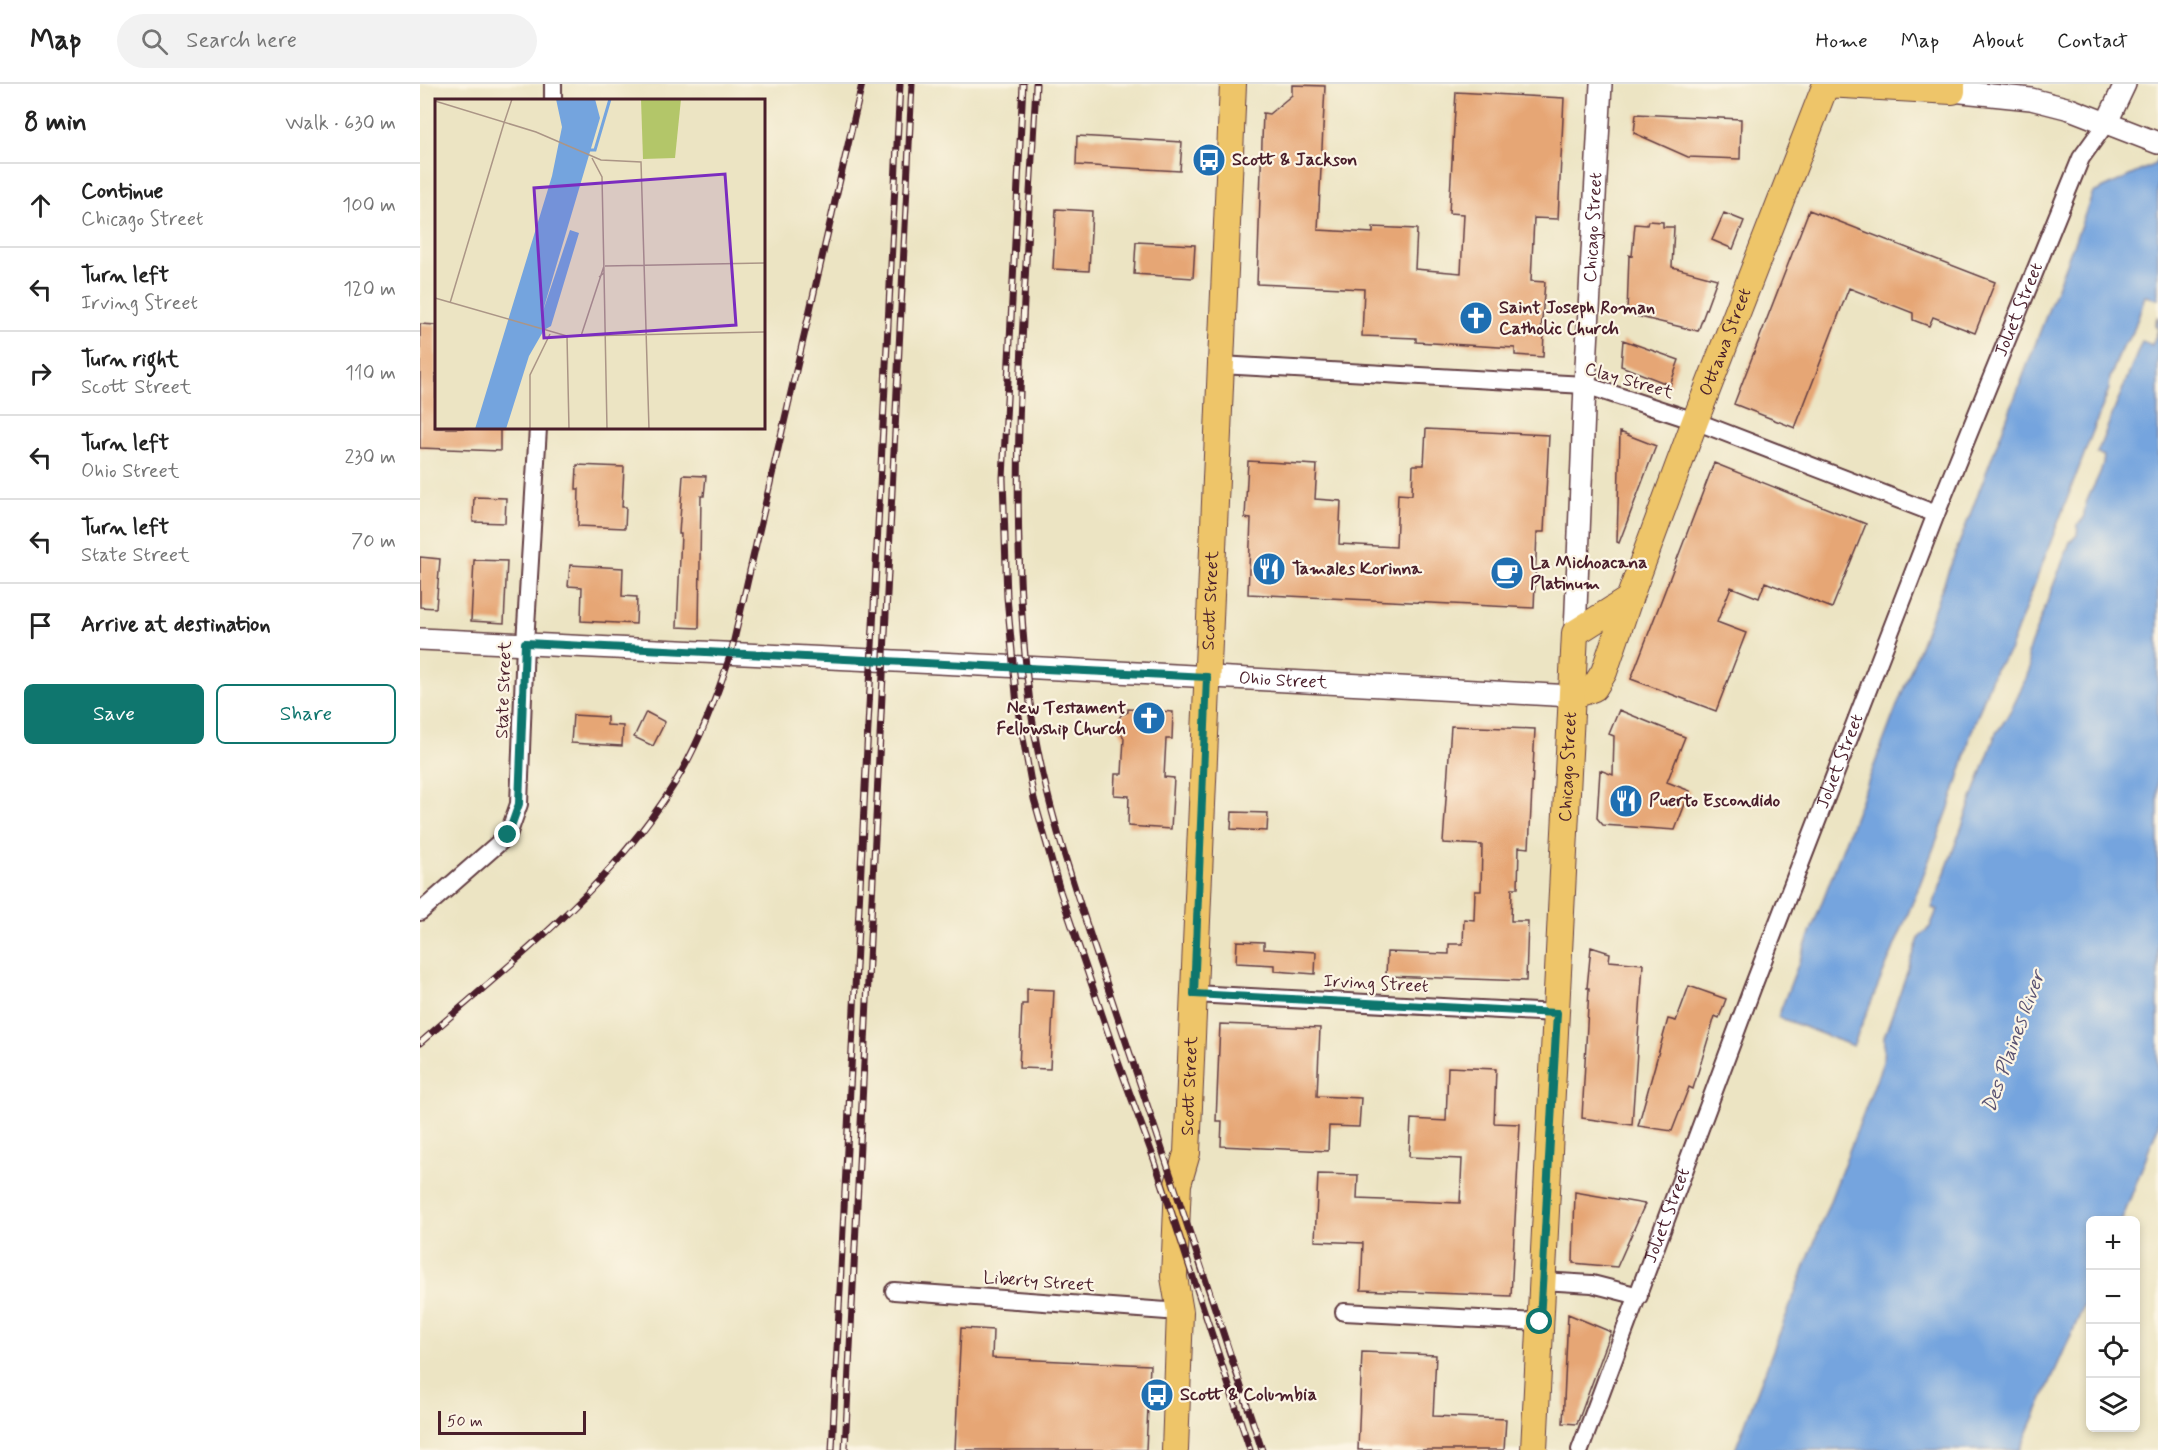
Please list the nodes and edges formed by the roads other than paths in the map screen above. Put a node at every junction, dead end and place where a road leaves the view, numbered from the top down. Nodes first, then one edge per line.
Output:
1 (553, 84) edge
2 (1233, 84) edge
3 (1601, 84) edge
4 (1824, 84) edge
5 (2125, 84) edge
6 (1952, 88) edge
7 (552, 99) edge
8 (2107, 122) junction
9 (2155, 142) edge
10 (1220, 365) junction
11 (1585, 385) junction
12 (1695, 421) junction
13 (538, 429) edge
14 (1936, 514) junction
15 (1629, 599) junction
16 (1575, 633) junction
17 (420, 639) edge
18 (525, 643) junction
19 (1207, 677) junction
20 (1572, 696) junction
21 (420, 912) edge
22 (1194, 994) junction
23 (1557, 1013) junction
24 (1542, 1281) junction
25 (894, 1291) dead end
26 (1639, 1296) junction
27 (1180, 1312) junction
28 (1344, 1312) dead end
29 (1540, 1322) junction
30 (1174, 1450) edge
31 (1534, 1450) edge
32 (1580, 1450) edge

1 - 7 street
2 - 10 main road, Scott Street
3 - 11 street, Chicago Street
4 - 6 main road
4 - 12 main road, Ottawa Street
5 - 8 street, Joliet Street
6 - 8 street
8 - 9 street
8 - 14 street, Joliet Street
10 - 11 street, Clay Street
10 - 19 main road, Scott Street
11 - 12 street, Clay Street
11 - 16 street, Chicago Street
12 - 14 street, Clay Street
12 - 15 main road, Ottawa Street
13 - 18 street, State Street
14 - 26 street, Joliet Street
15 - 16 main road
15 - 20 main road, Ottawa Street
16 - 20 main road, Chicago Street
17 - 18 street, Ohio Street
18 - 19 street, Ohio Street
18 - 21 street, State Street
19 - 20 street, Ohio Street
19 - 22 main road, Scott Street
20 - 23 main road, Chicago Street
22 - 23 street, Irving Street
22 - 27 main road, Scott Street
23 - 24 main road, Chicago Street
24 - 26 street
24 - 29 main road, Chicago Street
25 - 27 street, Liberty Street
26 - 32 street, Joliet Street
27 - 30 main road, Scott Street
28 - 29 street
29 - 31 main road, Chicago Street

